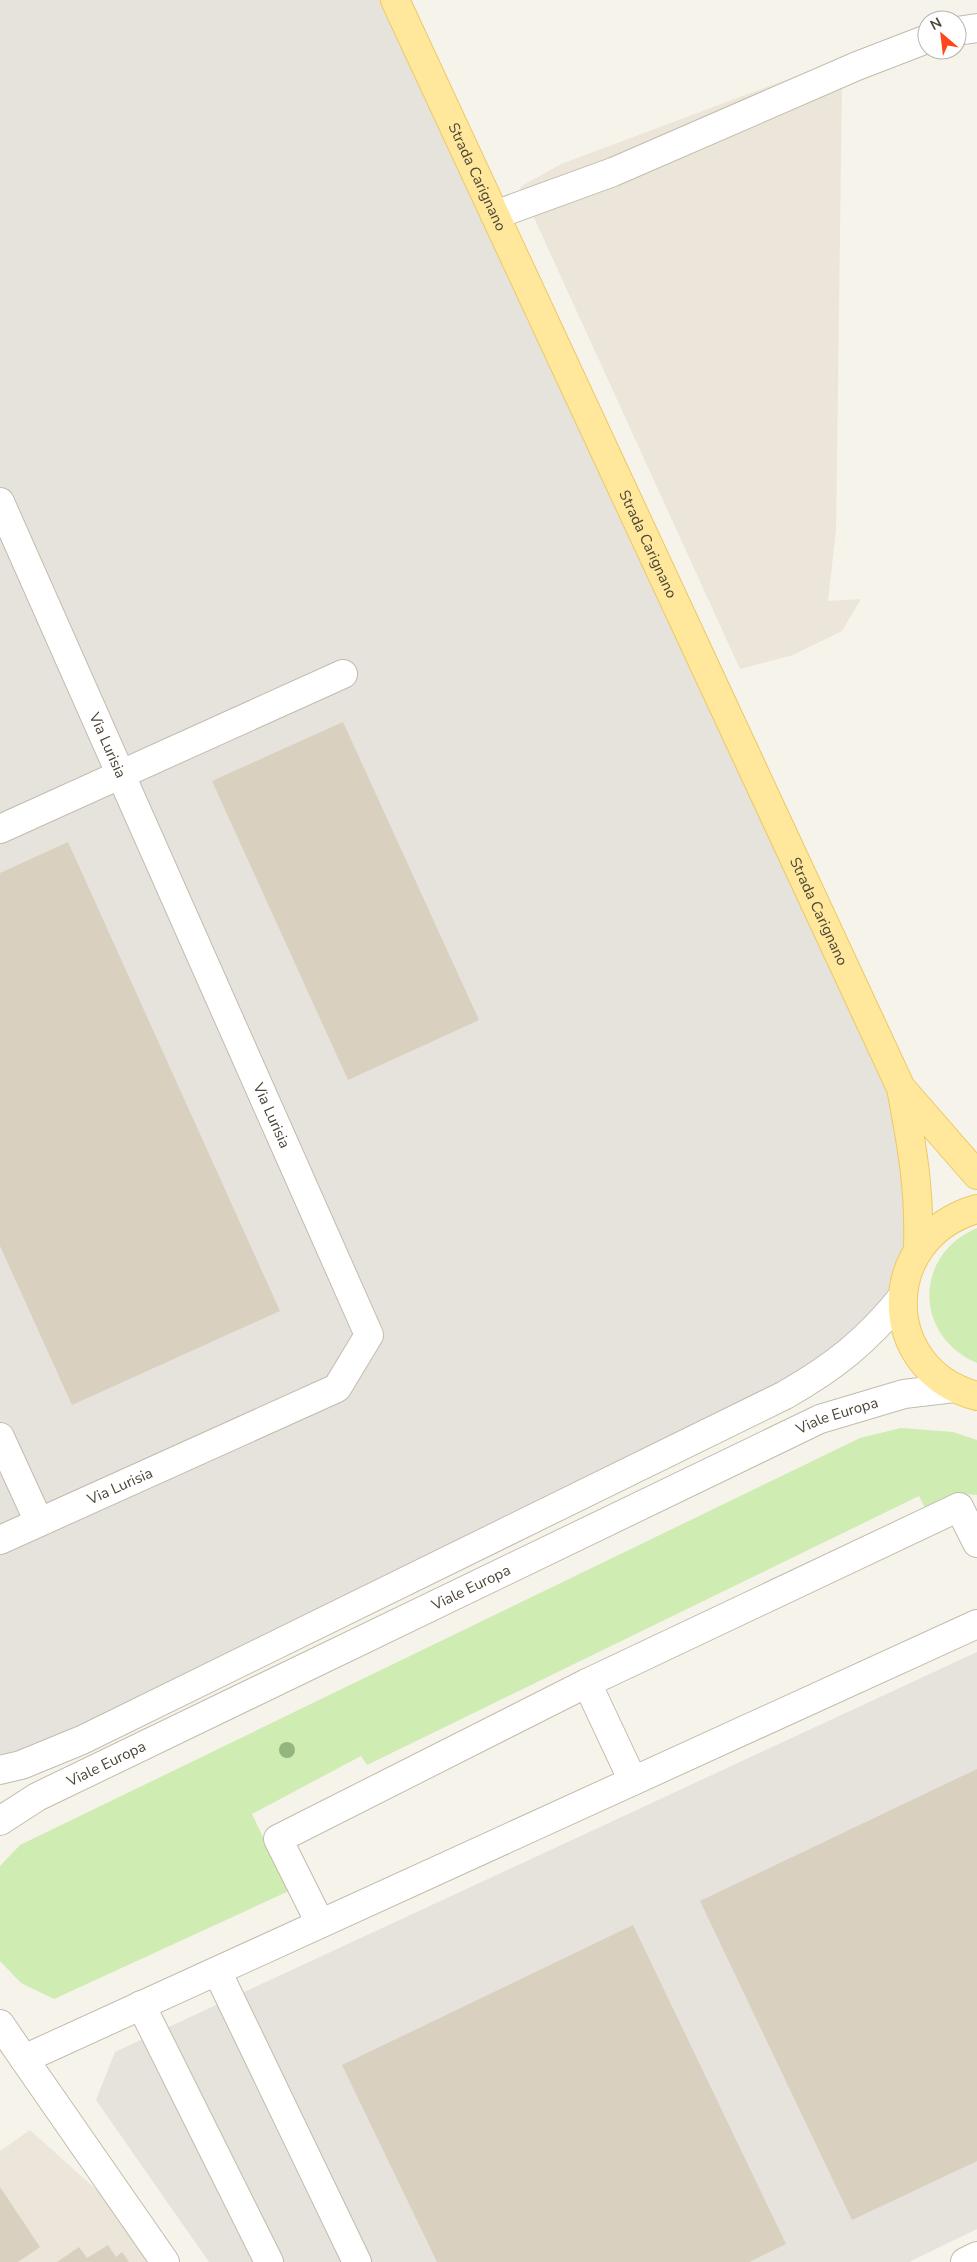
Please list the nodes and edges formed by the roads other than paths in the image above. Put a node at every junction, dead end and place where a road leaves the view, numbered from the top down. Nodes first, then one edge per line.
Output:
1 (395, 0) edge
2 (917, 43) edge
3 (495, 215) junction
4 (0, 502) edge
5 (343, 674) dead end
6 (121, 774) junction
7 (0, 829) edge
8 (901, 1088) junction
9 (977, 1174) edge
10 (977, 1209) edge
11 (918, 1249) junction
12 (903, 1296) junction
13 (971, 1394) edge
14 (0, 1437) edge
15 (39, 1522) junction
16 (0, 1540) edge
17 (977, 1543) edge
18 (977, 1624) edge
19 (587, 1683) junction
20 (0, 1770) edge
21 (633, 1781) junction
22 (0, 1821) edge
23 (320, 1924) junction
24 (217, 1971) junction
25 (141, 2006) junction
26 (0, 2024) edge
27 (24, 2059) junction
28 (977, 2256) edge
29 (165, 2262) edge
30 (269, 2262) edge
31 (357, 2262) edge
32 (965, 2262) edge

1 - 3 main road, Strada Carignano
2 - 3 street
3 - 8 main road, Strada Carignano
4 - 6 street, Via Lurisia
5 - 6 street
6 - 7 street
6 - 15 street, Via Lurisia
8 - 9 main road
8 - 11 main road
10 - 11 main road
11 - 12 main road
12 - 13 main road
12 - 20 street
13 - 22 street, Viale Europa
14 - 15 street
15 - 16 street, Via Lurisia
17 - 19 street
18 - 21 street
19 - 21 street
19 - 23 street
21 - 23 street
23 - 24 street
24 - 25 street
24 - 31 street
25 - 27 street
25 - 30 street
26 - 27 street
27 - 29 street
28 - 32 street

